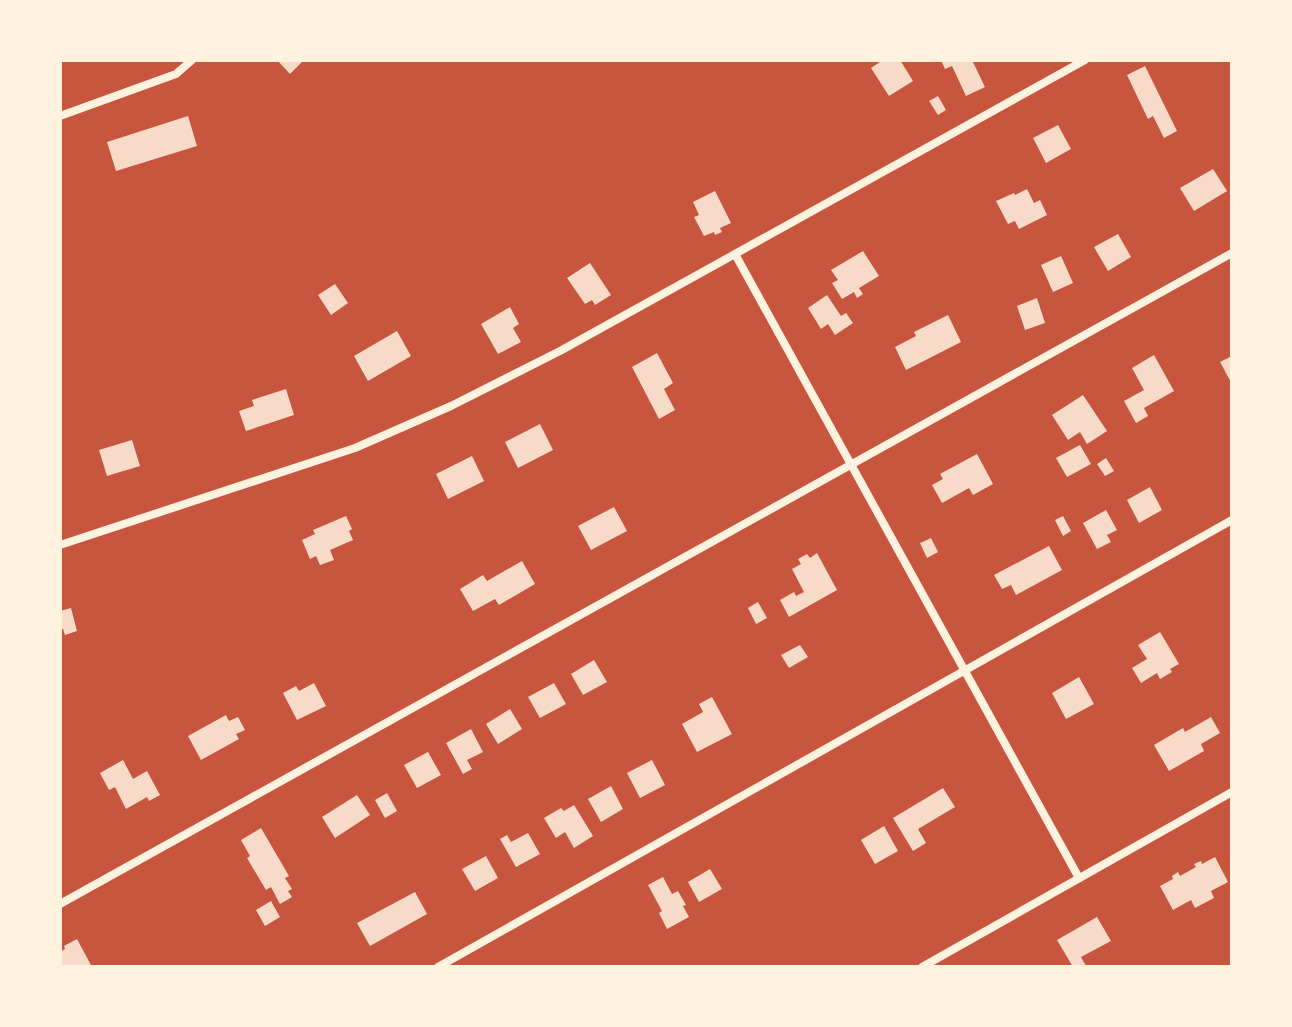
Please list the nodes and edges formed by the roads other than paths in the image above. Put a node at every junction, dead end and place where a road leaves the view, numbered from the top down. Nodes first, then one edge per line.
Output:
1 (192, 60) edge
2 (1085, 60) edge
3 (60, 116) edge
4 (1232, 253) edge
5 (735, 254) junction
6 (851, 464) junction
7 (1232, 520) edge
8 (60, 545) edge
9 (965, 670) junction
10 (1232, 792) edge
11 (1079, 878) junction
12 (60, 904) edge
13 (438, 967) edge
14 (922, 967) edge

1 - 3 street
2 - 5 street
4 - 6 street
5 - 6 street
5 - 8 street
6 - 9 street
6 - 12 street
7 - 9 street
9 - 11 street
9 - 13 street
10 - 11 street
11 - 14 street

